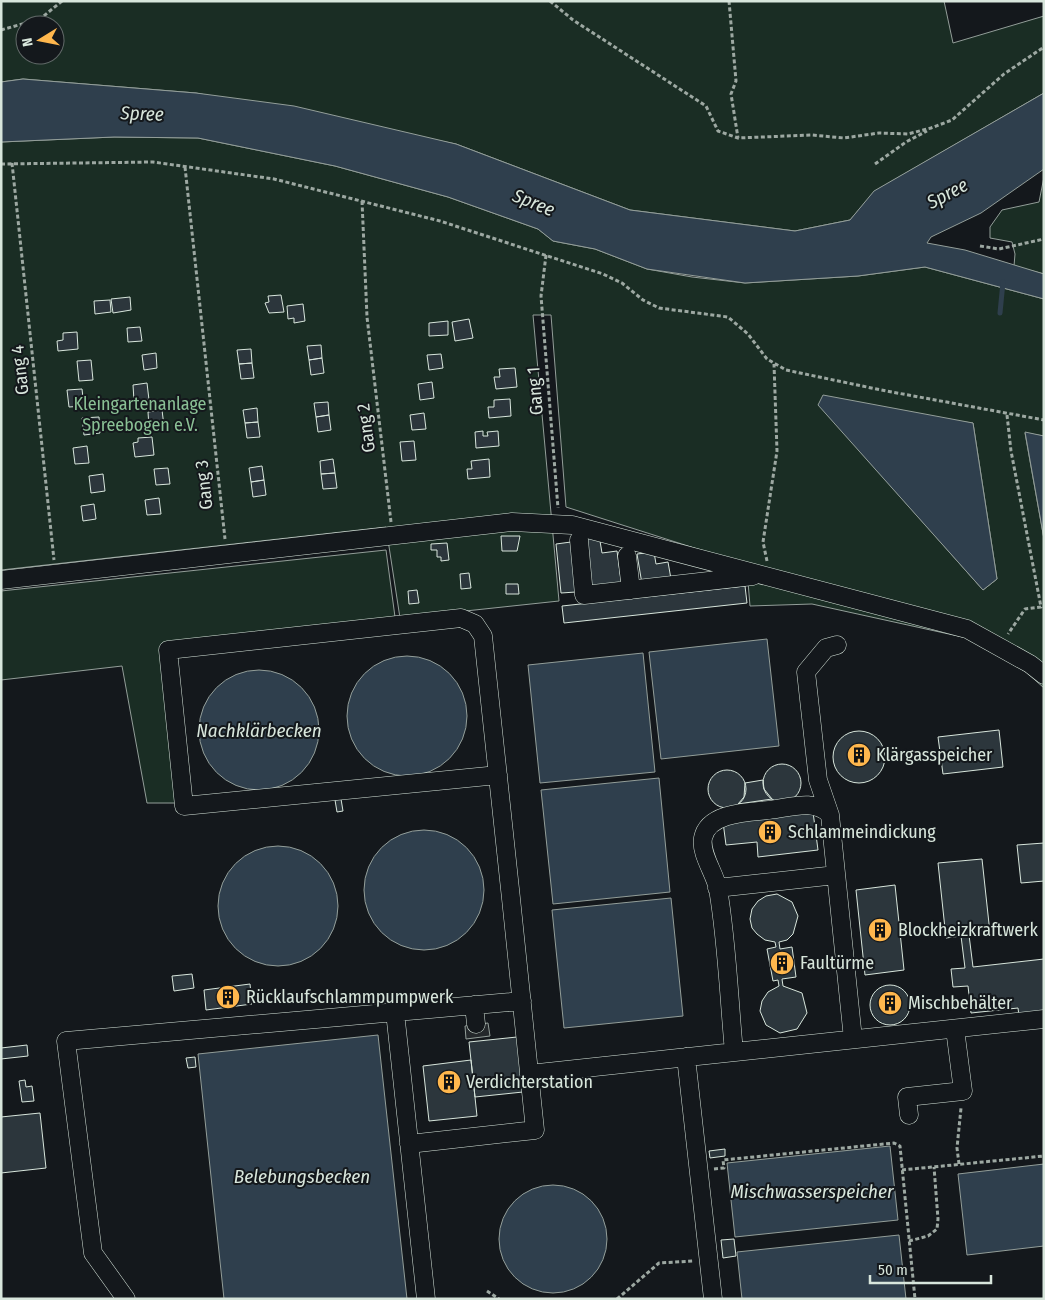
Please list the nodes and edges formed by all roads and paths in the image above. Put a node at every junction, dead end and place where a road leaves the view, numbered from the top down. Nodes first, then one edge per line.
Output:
1 (62, 1) edge
2 (550, 1) edge
3 (729, 1) edge
4 (1, 30) edge
5 (1044, 47) edge
6 (932, 128) junction
7 (738, 138) junction
8 (12, 163) junction
9 (1, 164) edge
10 (875, 164) dead end
11 (185, 167) junction
12 (362, 201) junction
13 (1044, 239) edge
14 (980, 246) dead end
15 (546, 255) junction
16 (774, 363) junction
17 (1006, 414) junction
18 (1044, 420) edge
19 (559, 524) junction
20 (392, 536) junction
21 (579, 540) dead end
22 (227, 554) junction
23 (627, 556) dead end
24 (56, 574) junction
25 (766, 576) junction
26 (1, 580) edge
27 (631, 590) junction
28 (1041, 608) junction
29 (1044, 612) edge
30 (837, 645) dead end
31 (1000, 647) junction
32 (1044, 675) edge
33 (498, 775) junction
34 (830, 815) junction
35 (836, 875) junction
36 (718, 888) junction
37 (522, 1001) junction
38 (474, 1005) junction
39 (395, 1012) junction
40 (1044, 1019) edge
41 (476, 1024) dead end
42 (955, 1029) junction
43 (853, 1039) junction
44 (734, 1052) junction
45 (686, 1057) junction
46 (529, 1074) junction
47 (960, 1091) junction
48 (909, 1115) dead end
49 (409, 1144) junction
50 (1044, 1156) edge
51 (959, 1164) junction
52 (934, 1167) junction
53 (724, 1168) dead end
54 (902, 1170) junction
55 (909, 1241) junction
56 (708, 1260) junction
57 (487, 1292) dead end
58 (126, 1299) edge
59 (426, 1299) edge
60 (499, 1299) edge
61 (617, 1299) edge
62 (713, 1299) edge
63 (915, 1299) edge

1 - 4 path
2 - 7 path
3 - 7 path
5 - 6 path
6 - 7 path
6 - 10 path
8 - 9 path
8 - 11 path
8 - 24 path, Gang 4
11 - 12 path
11 - 22 path, Gang 3
12 - 15 path
12 - 20 path, Gang 2
13 - 14 path
15 - 16 path
15 - 19 path, Gang 1
16 - 17 path
16 - 25 path
17 - 18 path
17 - 28 path
19 - 20 lane
19 - 25 lane
20 - 22 lane
21 - 27 lane
22 - 24 lane
23 - 27 lane
24 - 26 lane
25 - 27 lane
25 - 31 lane
28 - 29 path
28 - 31 path
30 - 34 lane
31 - 32 lane
33 - 33 lane
33 - 37 lane
34 - 35 lane
34 - 36 lane
35 - 36 lane
35 - 43 lane
36 - 44 lane
37 - 38 lane
37 - 46 lane
38 - 39 lane
38 - 41 lane
39 - 49 lane
39 - 58 lane
40 - 42 lane
42 - 43 lane
42 - 47 lane
43 - 44 lane
44 - 45 lane
45 - 46 lane
45 - 56 lane
46 - 49 lane
47 - 48 lane
47 - 51 path
49 - 59 lane
50 - 51 path
51 - 52 path
52 - 54 path
52 - 55 path
53 - 54 path
54 - 55 path
55 - 63 path
56 - 61 path
56 - 62 lane
57 - 60 path

